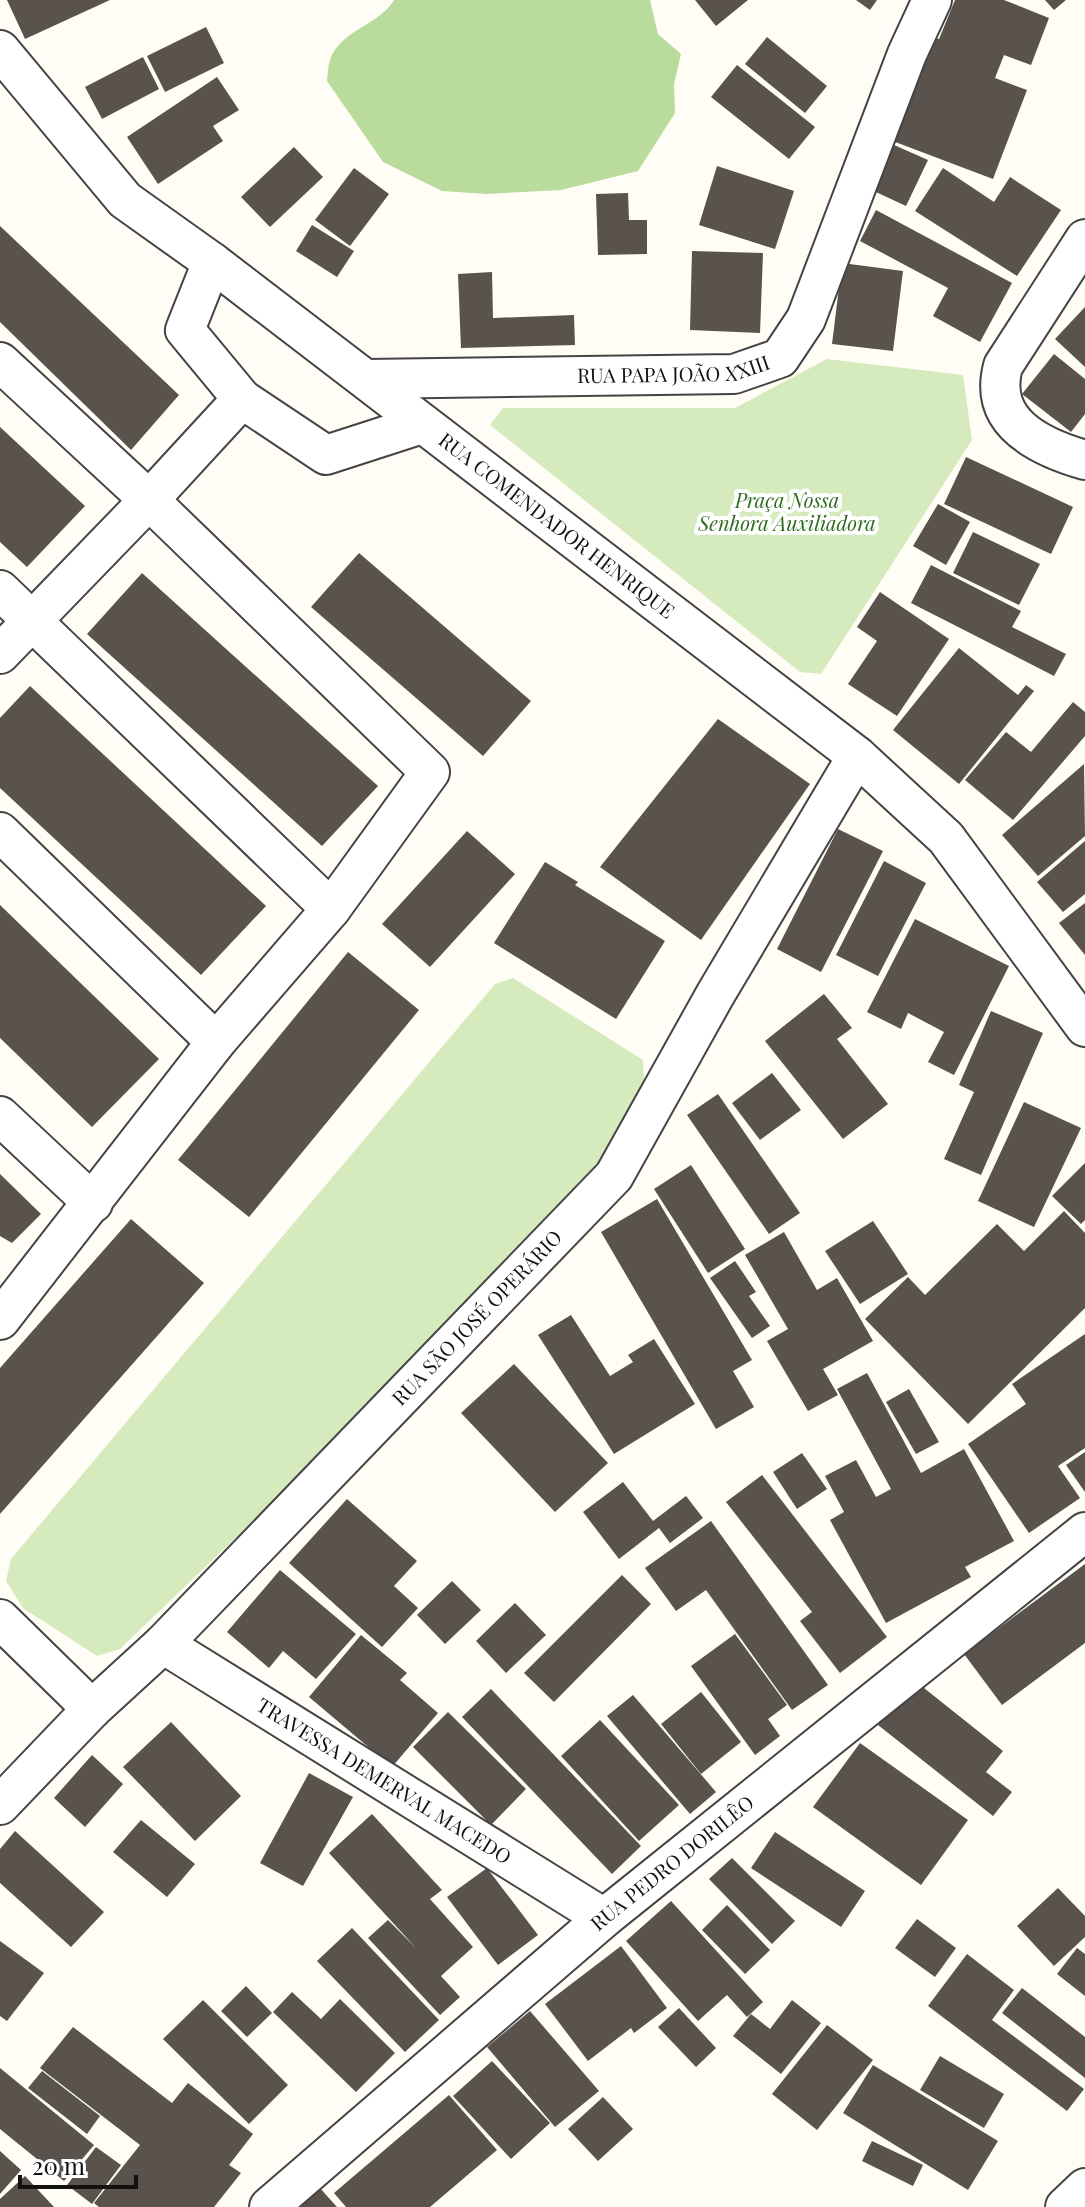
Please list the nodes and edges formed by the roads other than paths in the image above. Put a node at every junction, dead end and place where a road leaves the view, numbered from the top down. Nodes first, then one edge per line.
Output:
1 (932, 0) edge
2 (0, 50) edge
3 (1085, 239) edge
4 (212, 262) junction
5 (0, 362) edge
6 (366, 379) junction
7 (242, 399) junction
8 (422, 424) junction
9 (1085, 460) edge
10 (149, 500) junction
11 (0, 590) edge
12 (30, 619) junction
13 (0, 654) edge
14 (857, 756) junction
15 (0, 832) edge
16 (331, 909) junction
17 (1085, 1027) edge
18 (216, 1042) junction
19 (0, 1116) edge
20 (93, 1203) junction
21 (0, 1320) edge
22 (1085, 1532) edge
23 (0, 1619) edge
24 (163, 1644) junction
25 (92, 1709) junction
26 (0, 1805) edge
27 (604, 1918) junction
28 (1085, 2188) edge
29 (269, 2207) edge
30 (1065, 2207) edge

1 - 6 street, RUA PAPA JOÃO XXIII
2 - 4 street, RUA COMENDADOR HENRIQUE
3 - 9 street
4 - 6 street, RUA COMENDADOR HENRIQUE
4 - 7 street
5 - 10 street
6 - 8 street, RUA COMENDADOR HENRIQUE
7 - 8 street
7 - 10 street
8 - 14 street, RUA COMENDADOR HENRIQUE
10 - 12 street
10 - 16 street
11 - 12 street
12 - 13 street
12 - 16 street
14 - 17 street, RUA COMENDADOR HENRIQUE
14 - 24 street, RUA SÃO JOSÉ OPERÁRIO
15 - 18 street
16 - 18 street
18 - 20 street
19 - 20 street
20 - 21 street
22 - 27 street, RUA PEDRO DORILÊO
23 - 25 street
24 - 25 street, RUA SÃO JOSÉ OPERÁRIO
24 - 27 street, TRAVESSA DEMERVAL MACEDO
25 - 26 street, RUA SÃO JOSÉ OPERÁRIO
27 - 29 street, RUA PEDRO DORILÊO
28 - 30 street

